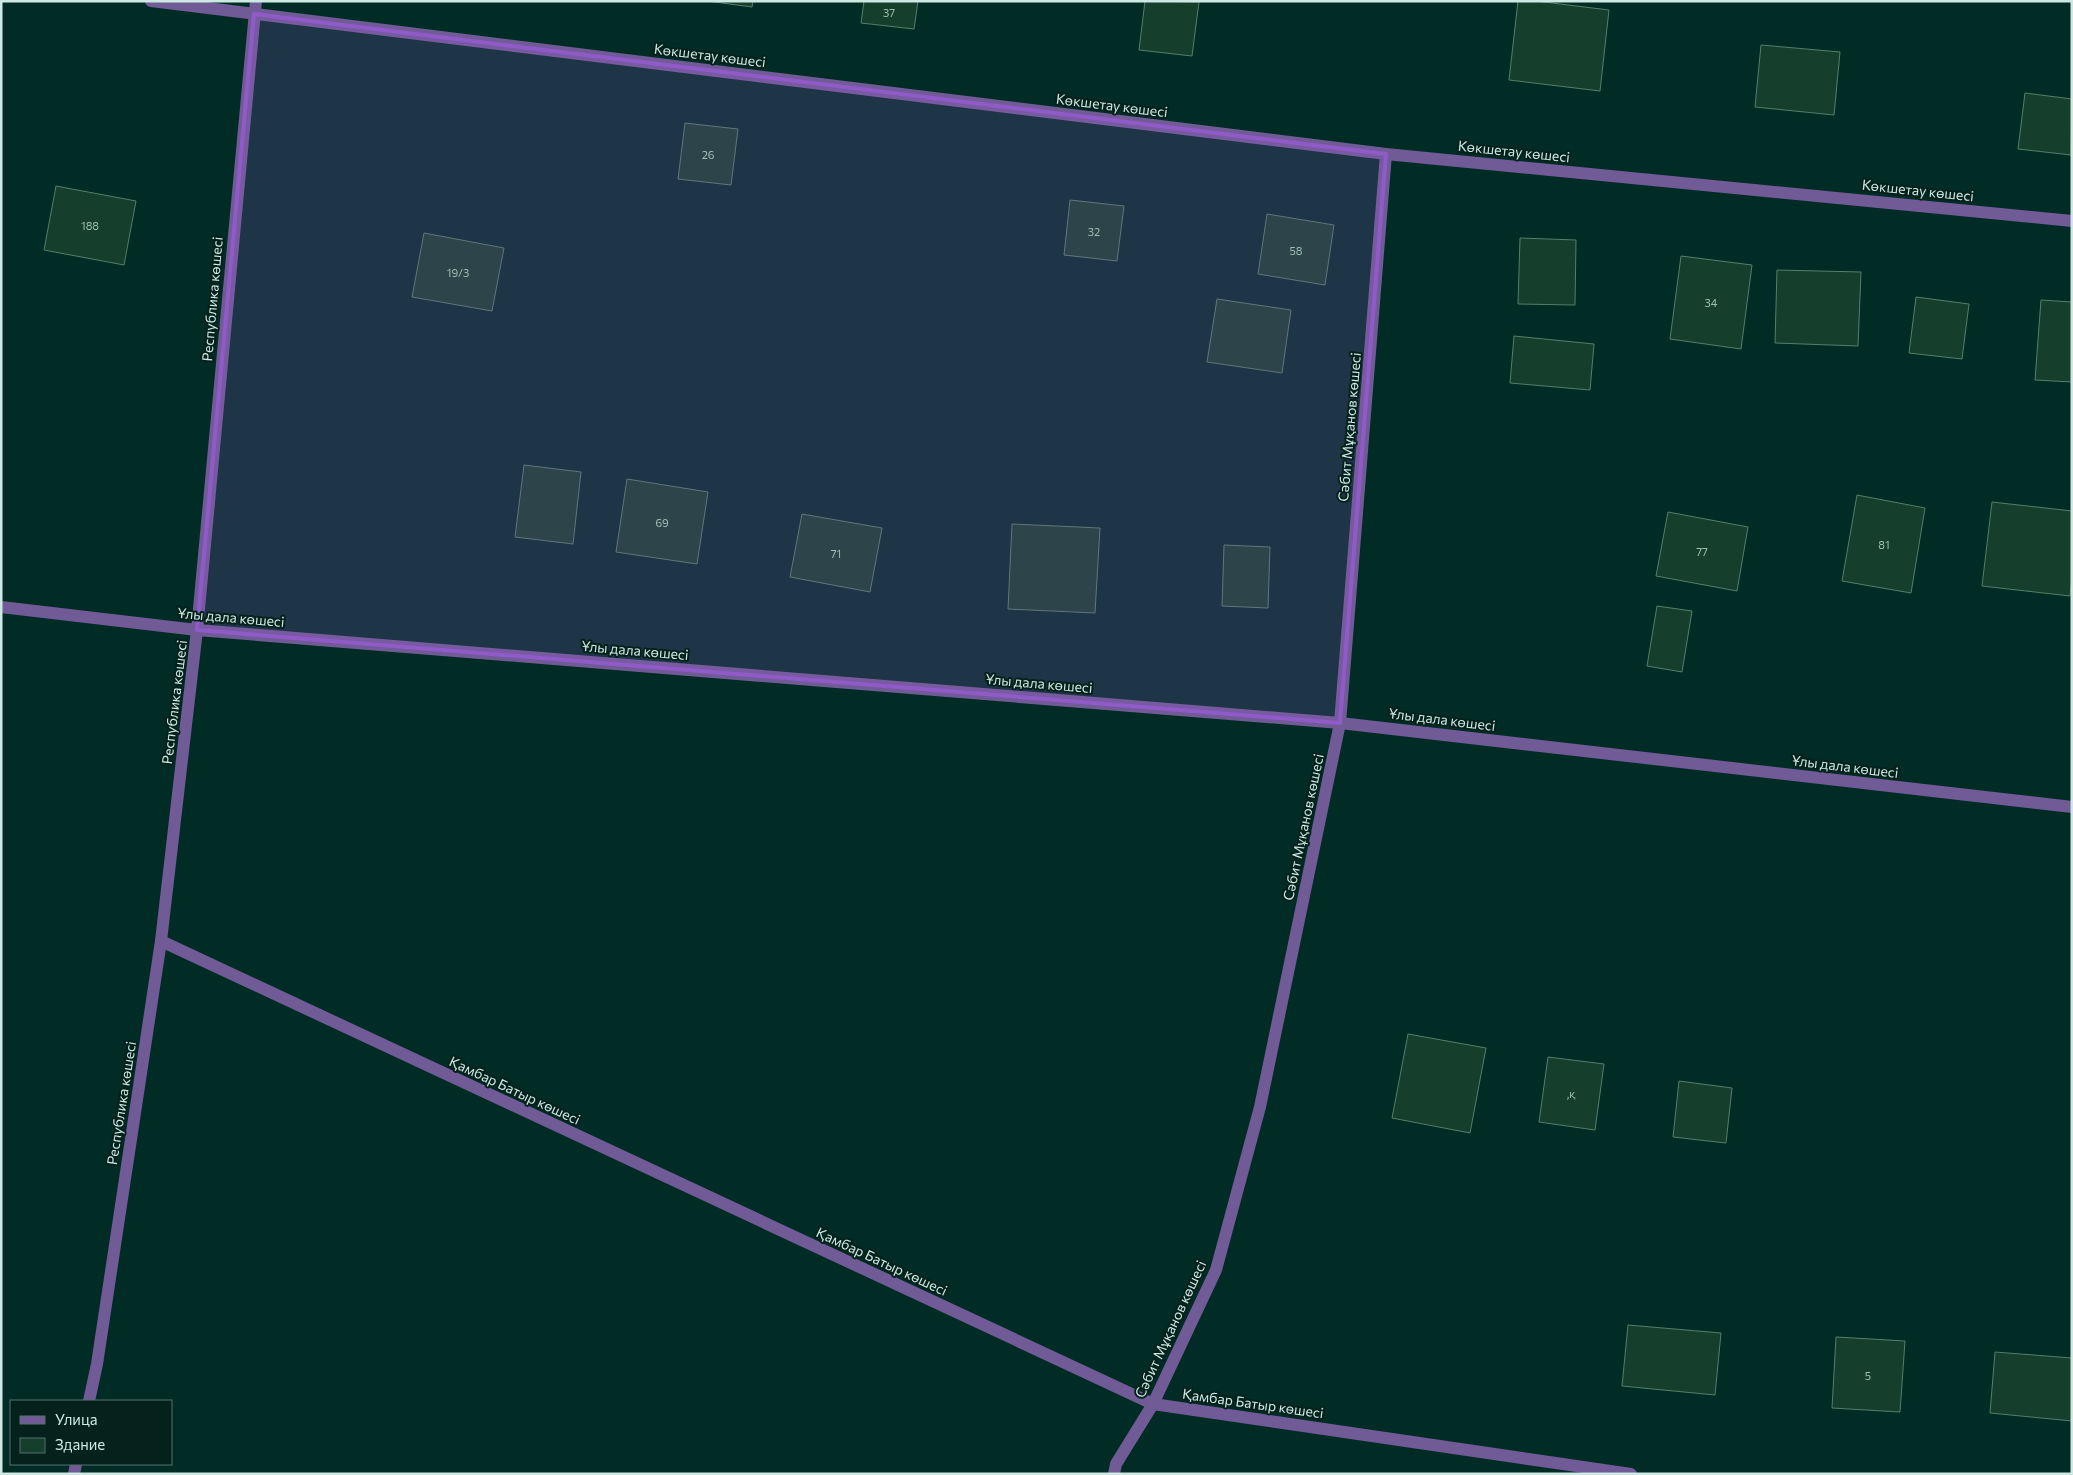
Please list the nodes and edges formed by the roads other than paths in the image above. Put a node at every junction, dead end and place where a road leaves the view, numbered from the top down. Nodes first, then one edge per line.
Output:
1 (152, 1) edge
2 (256, 1) edge
3 (254, 14) junction
4 (1386, 154) junction
5 (2072, 221) edge
6 (1, 607) edge
7 (197, 630) junction
8 (1340, 723) junction
9 (2072, 807) edge
10 (161, 941) junction
11 (89, 1400) edge
12 (1153, 1404) junction
13 (1114, 1474) edge
14 (1631, 1474) edge

1 - 3 street, Көкшетау көшесі
2 - 3 street, Республика көшесі
3 - 4 street, Көкшетау көшесі
3 - 7 street, Республика көшесі
4 - 5 street, Көкшетау көшесі
4 - 8 street, Сәбит Мұқанов көшесі
6 - 7 street, Ұлы дала көшесі
7 - 8 street, Ұлы дала көшесі
7 - 10 street, Республика көшесі
8 - 9 street, Ұлы дала көшесі
8 - 12 street, Сәбит Мұқанов көшесі
10 - 11 street, Республика көшесі
10 - 12 street, Қамбар Батыр көшесі
12 - 13 street, Сәбит Мұқанов көшесі
12 - 14 street, Қамбар Батыр көшесі

